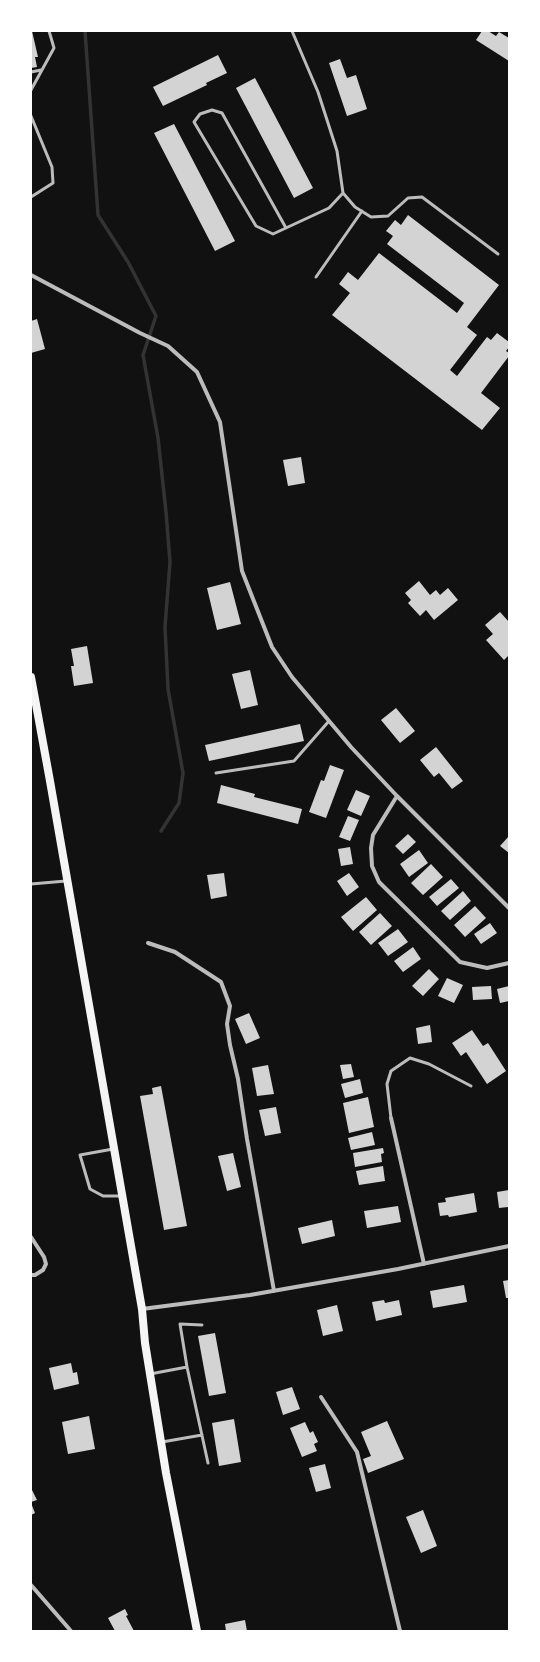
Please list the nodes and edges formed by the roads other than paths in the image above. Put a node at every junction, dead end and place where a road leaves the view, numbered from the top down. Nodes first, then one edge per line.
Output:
1 (48, 31) edge
2 (292, 31) edge
3 (41, 70) junction
4 (31, 72) edge
5 (31, 90) edge
6 (31, 116) edge
7 (343, 193) junction
8 (31, 197) edge
9 (362, 211) junction
10 (286, 228) junction
11 (498, 254) dead end
12 (31, 275) edge
13 (316, 277) dead end
14 (31, 677) edge
15 (329, 721) junction
16 (216, 773) dead end
17 (397, 796) junction
18 (68, 880) junction
19 (31, 884) edge
20 (509, 908) edge
21 (148, 943) dead end
22 (509, 963) edge
23 (471, 1086) dead end
24 (391, 1118) joint
25 (114, 1148) junction
26 (122, 1196) junction
27 (31, 1237) edge
28 (509, 1246) edge
29 (424, 1264) junction
30 (31, 1275) edge
31 (274, 1291) junction
32 (142, 1309) junction
33 (202, 1325) dead end
34 (187, 1367) junction
35 (150, 1374) junction
36 (321, 1397) dead end
37 (202, 1435) junction
38 (161, 1442) junction
39 (208, 1463) dead end
40 (31, 1585) edge
41 (71, 1631) edge
42 (197, 1631) edge
43 (400, 1631) edge

1 - 3 lane
2 - 7 lane
3 - 4 lane
3 - 5 lane
6 - 8 lane
7 - 9 lane
7 - 10 lane
9 - 11 lane
9 - 13 lane
10 - 10 lane
12 - 15 street
14 - 18 main road
15 - 16 lane
15 - 17 street
17 - 20 street
17 - 22 street
18 - 19 lane
18 - 25 main road
21 - 31 street
23 - 24 lane
24 - 29 street
25 - 26 main road
25 - 26 lane
26 - 32 main road
27 - 30 street
28 - 29 street
29 - 31 street
31 - 32 street
32 - 35 main road
33 - 34 lane
34 - 35 lane
34 - 37 lane
35 - 38 main road
36 - 43 street
37 - 38 lane
37 - 39 lane
38 - 42 main road
40 - 41 street

